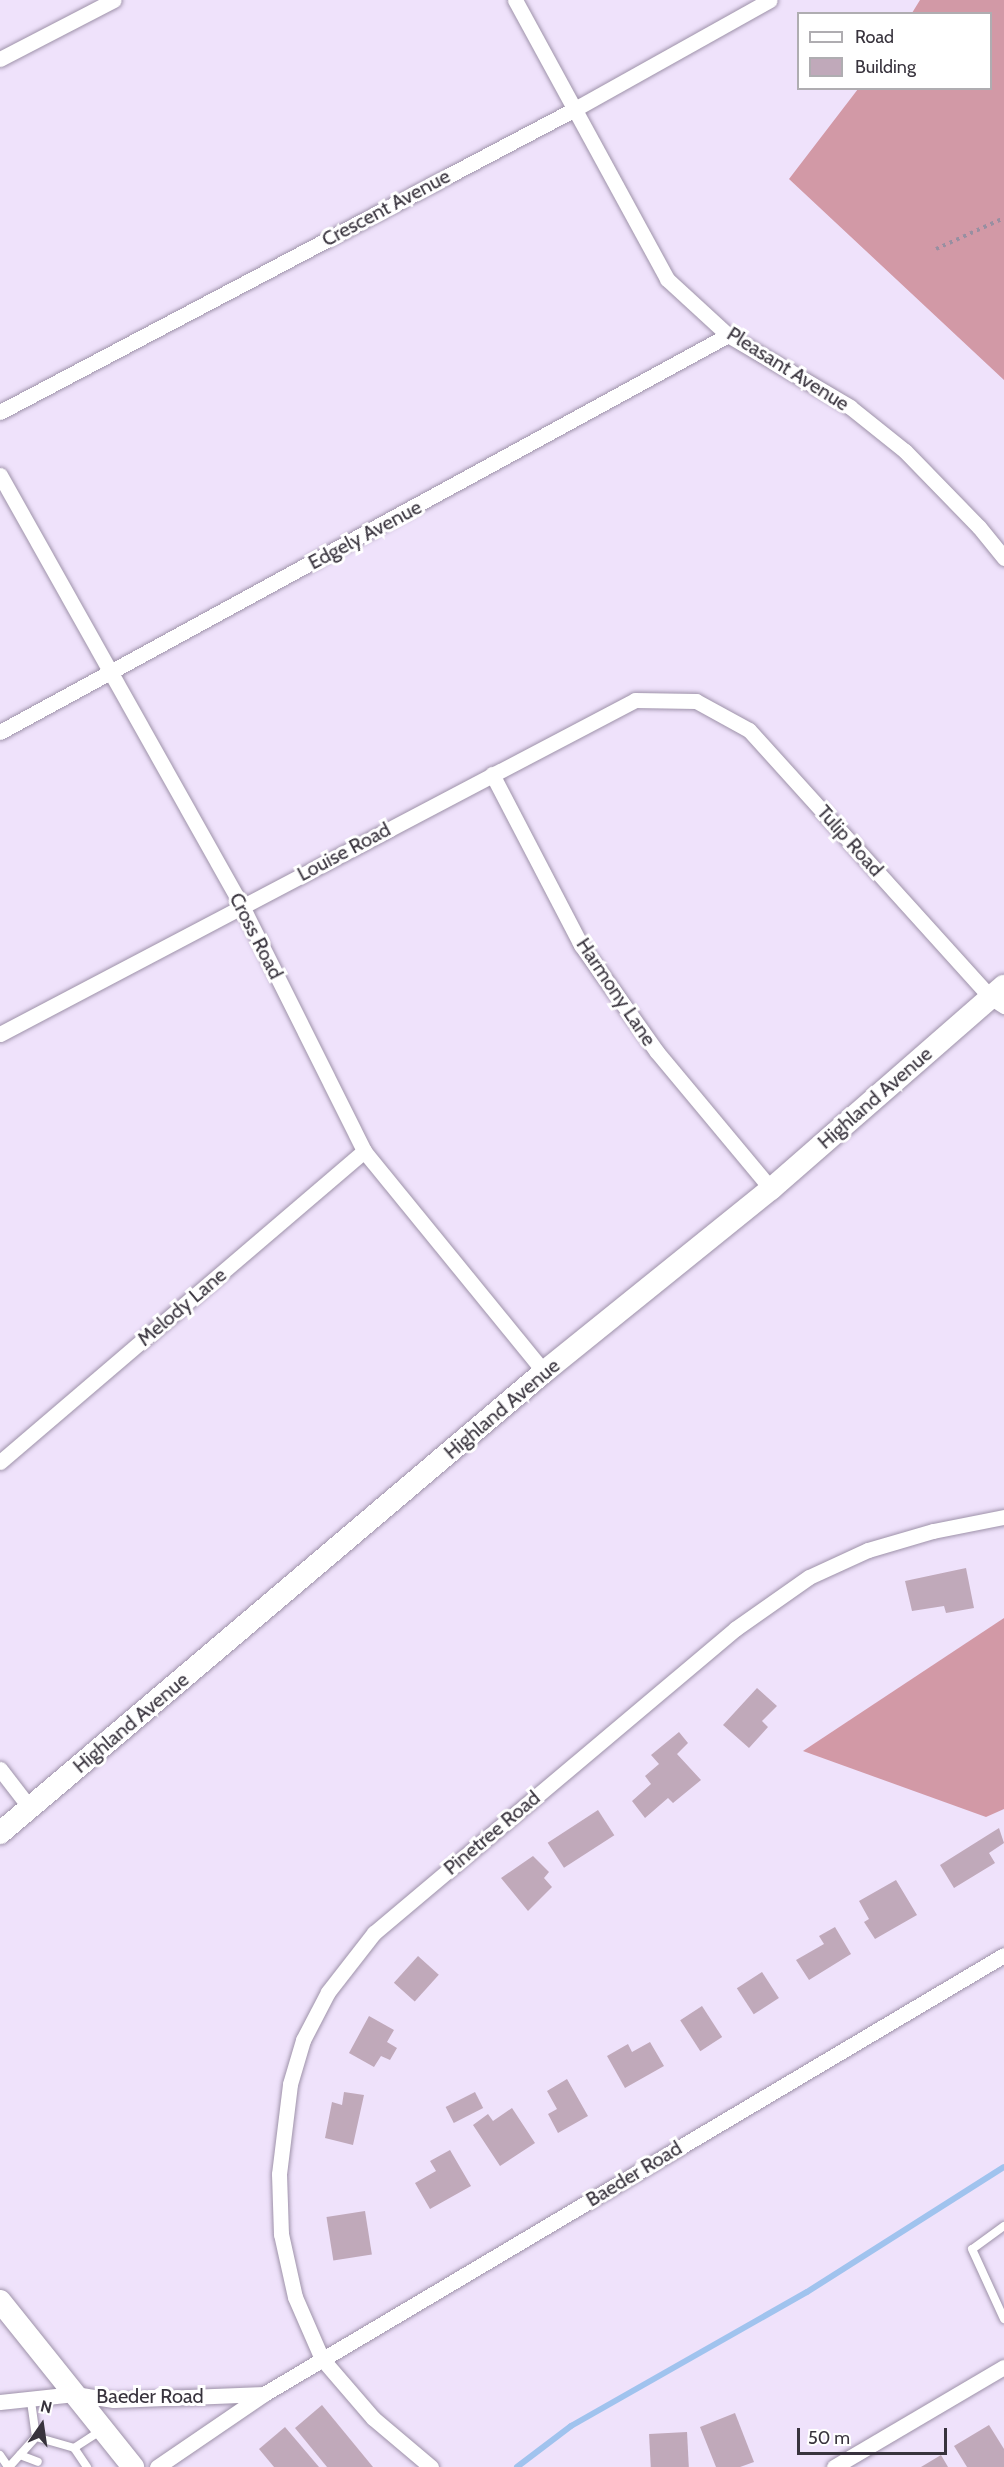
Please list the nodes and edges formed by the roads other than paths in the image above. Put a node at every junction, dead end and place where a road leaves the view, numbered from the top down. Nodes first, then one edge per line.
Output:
1 (114, 0) edge
2 (515, 0) edge
3 (770, 0) edge
4 (0, 59) edge
5 (575, 109) junction
6 (728, 335) junction
7 (0, 412) edge
8 (0, 476) edge
9 (1004, 558) edge
10 (108, 674) junction
11 (696, 701) joint
12 (0, 732) edge
13 (492, 774) junction
14 (242, 906) junction
15 (999, 996) edge
16 (0, 1034) edge
17 (364, 1151) junction
18 (771, 1189) junction
19 (544, 1372) junction
20 (0, 1462) edge
21 (1004, 1517) edge
22 (0, 1769) edge
23 (30, 1808) junction
24 (0, 1833) edge
25 (1004, 1955) edge
26 (1004, 2226) edge
27 (0, 2301) edge
28 (1004, 2319) edge
29 (322, 2359) junction
30 (1004, 2367) edge
31 (75, 2394) junction
32 (264, 2394) junction
33 (31, 2400) junction
34 (0, 2402) edge
35 (101, 2430) junction
36 (36, 2437) junction
37 (74, 2448) junction
38 (0, 2455) edge
39 (20, 2455) junction
40 (38, 2462) dead end
41 (9, 2467) edge
42 (87, 2467) edge
43 (133, 2467) edge
44 (157, 2467) edge
45 (431, 2467) edge
46 (834, 2467) edge

1 - 4 street
2 - 5 street, Pleasant Avenue
3 - 5 street, Crescent Avenue
5 - 6 street, Pleasant Avenue
5 - 7 street, Crescent Avenue
6 - 9 street, Pleasant Avenue
6 - 10 street, Edgely Avenue
8 - 10 street, Cross Road
10 - 12 street, Edgely Avenue
10 - 14 street, Cross Road
11 - 13 street, Louise Road
11 - 15 street, Tulip Road
13 - 14 street, Louise Road
13 - 18 street, Harmony Lane
14 - 16 street, Louise Road
14 - 17 street, Cross Road
15 - 18 street, Highland Avenue
17 - 19 street, Cross Road
17 - 20 street, Melody Lane
18 - 19 street, Highland Avenue
19 - 23 street, Highland Avenue
21 - 29 street, Pinetree Road
22 - 23 street
23 - 24 street, Highland Avenue
25 - 29 street, Baeder Road
26 - 28 lane
27 - 31 street
29 - 32 street, Baeder Road
29 - 45 street, Pinetree Road
30 - 46 street
31 - 32 street, Baeder Road
31 - 33 street, Baeder Road
31 - 35 street
32 - 44 street, Baeder Road
33 - 34 street, Baeder Road
33 - 36 lane
35 - 37 lane
35 - 43 street
36 - 37 lane
36 - 39 lane
37 - 42 lane
38 - 41 lane
39 - 40 lane
39 - 41 lane

